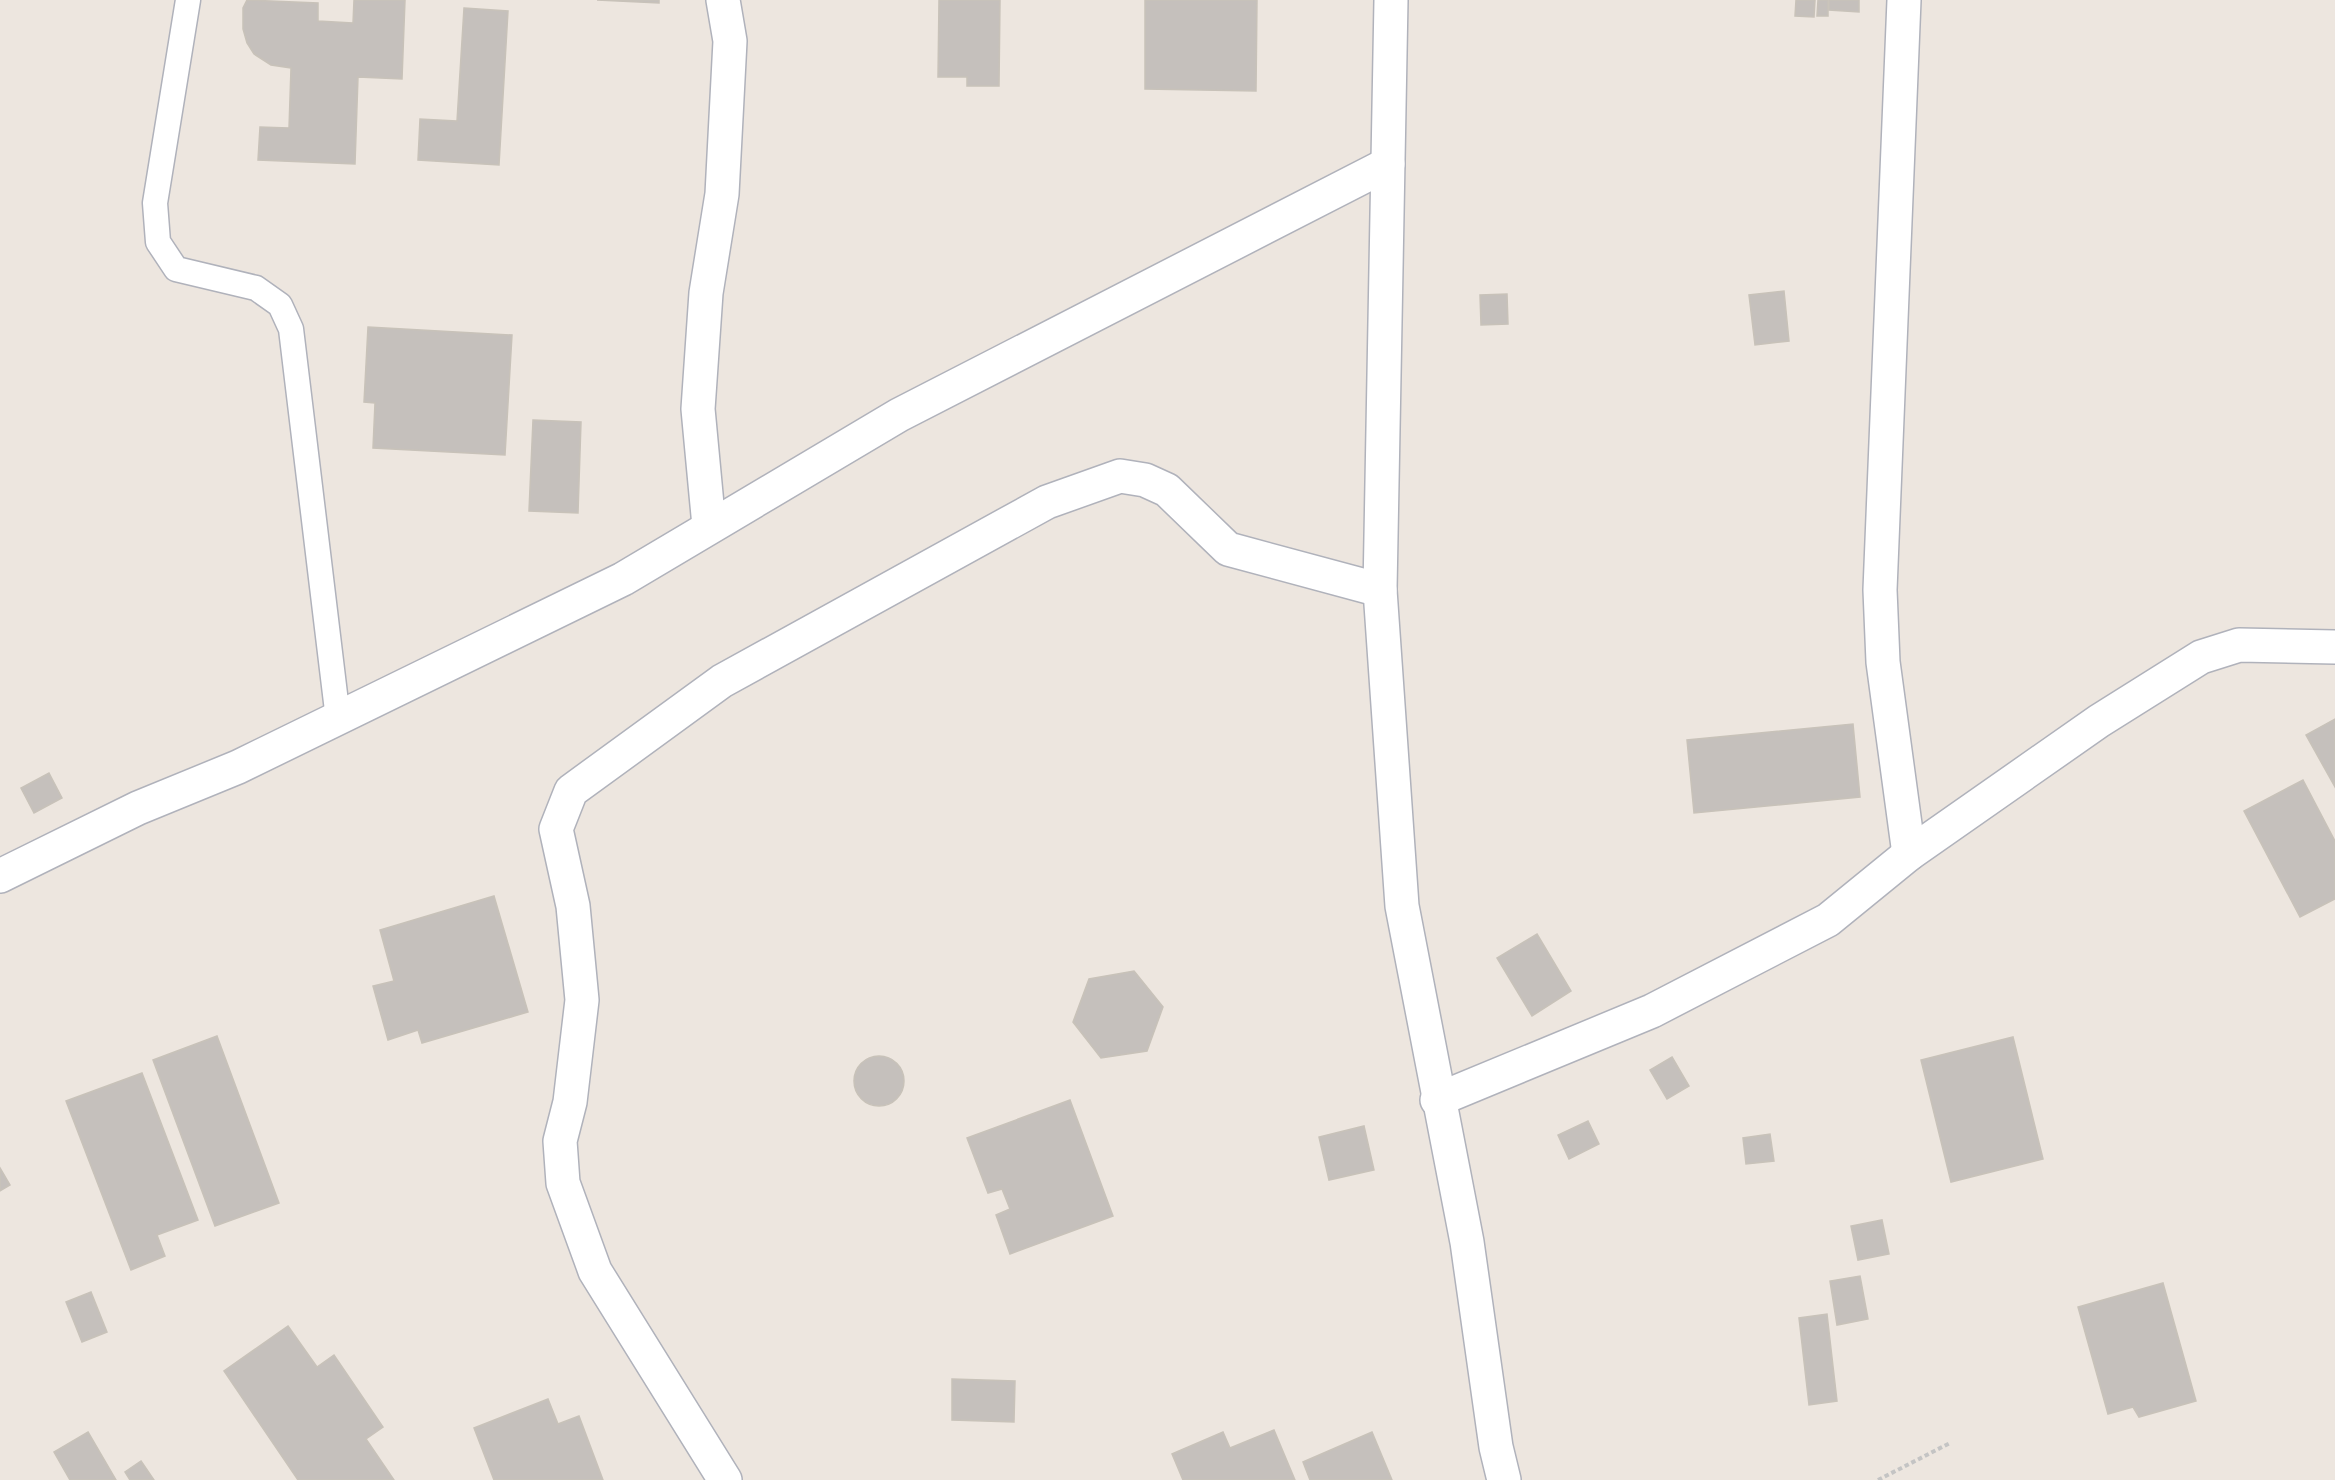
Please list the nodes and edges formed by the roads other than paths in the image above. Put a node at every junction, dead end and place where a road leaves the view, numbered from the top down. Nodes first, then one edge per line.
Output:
1 (188, 0) edge
2 (723, 0) edge
3 (1391, 0) edge
4 (1904, 0) edge
5 (1388, 165) junction
6 (709, 526) junction
7 (1380, 590) junction
8 (2335, 647) edge
9 (338, 718) junction
10 (1909, 854) junction
11 (0, 876) edge
12 (1437, 1100) junction
13 (725, 1480) edge
14 (1504, 1480) edge

1 - 9 lane
2 - 6 street
3 - 5 street
4 - 10 street
5 - 6 street
5 - 7 street
6 - 9 street
7 - 12 street
7 - 13 street
8 - 10 street
9 - 11 street
10 - 12 street
12 - 14 street

